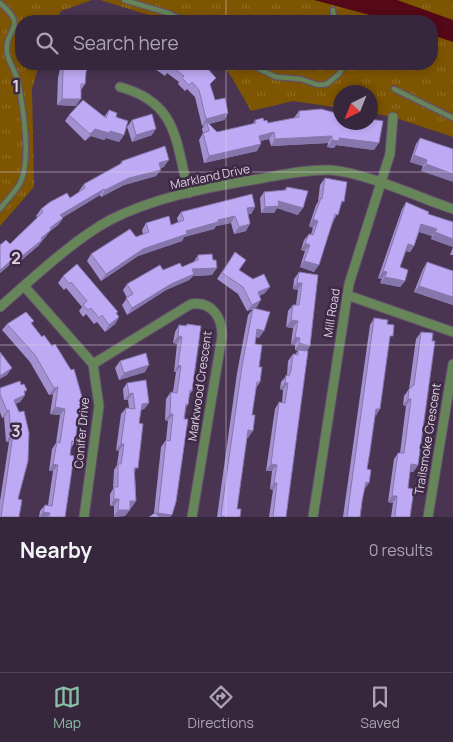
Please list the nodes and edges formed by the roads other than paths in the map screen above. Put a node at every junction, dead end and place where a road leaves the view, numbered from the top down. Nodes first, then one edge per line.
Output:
1 (124, 0) edge
2 (0, 2) edge
3 (333, 10) dead end
4 (172, 15) edge
5 (333, 15) edge
6 (261, 70) edge
7 (341, 70) edge
8 (120, 87) dead end
9 (394, 90) dead end
10 (393, 117) dead end
11 (453, 118) edge
12 (381, 184) junction
13 (189, 193) junction
14 (0, 209) edge
15 (453, 209) edge
16 (24, 286) junction
17 (347, 295) junction
18 (0, 307) edge
19 (453, 332) edge
20 (92, 364) junction
21 (453, 364) edge
22 (84, 517) edge
23 (192, 517) edge
24 (313, 517) edge
25 (428, 517) edge

1 - 4 lane
2 - 14 lane
3 - 5 lane
6 - 7 lane
8 - 13 street
9 - 11 lane
10 - 12 street, Mill Road
12 - 13 street, Markland Drive
12 - 15 street, Markland Drive
12 - 17 street, Mill Road
13 - 16 street, Markland Drive
16 - 18 street, Markland Drive
16 - 20 street
17 - 19 street
17 - 24 street, Mill Road
20 - 22 street, Conifer Drive
20 - 23 street, Markwood Crescent
21 - 25 street, Trailsmoke Crescent

